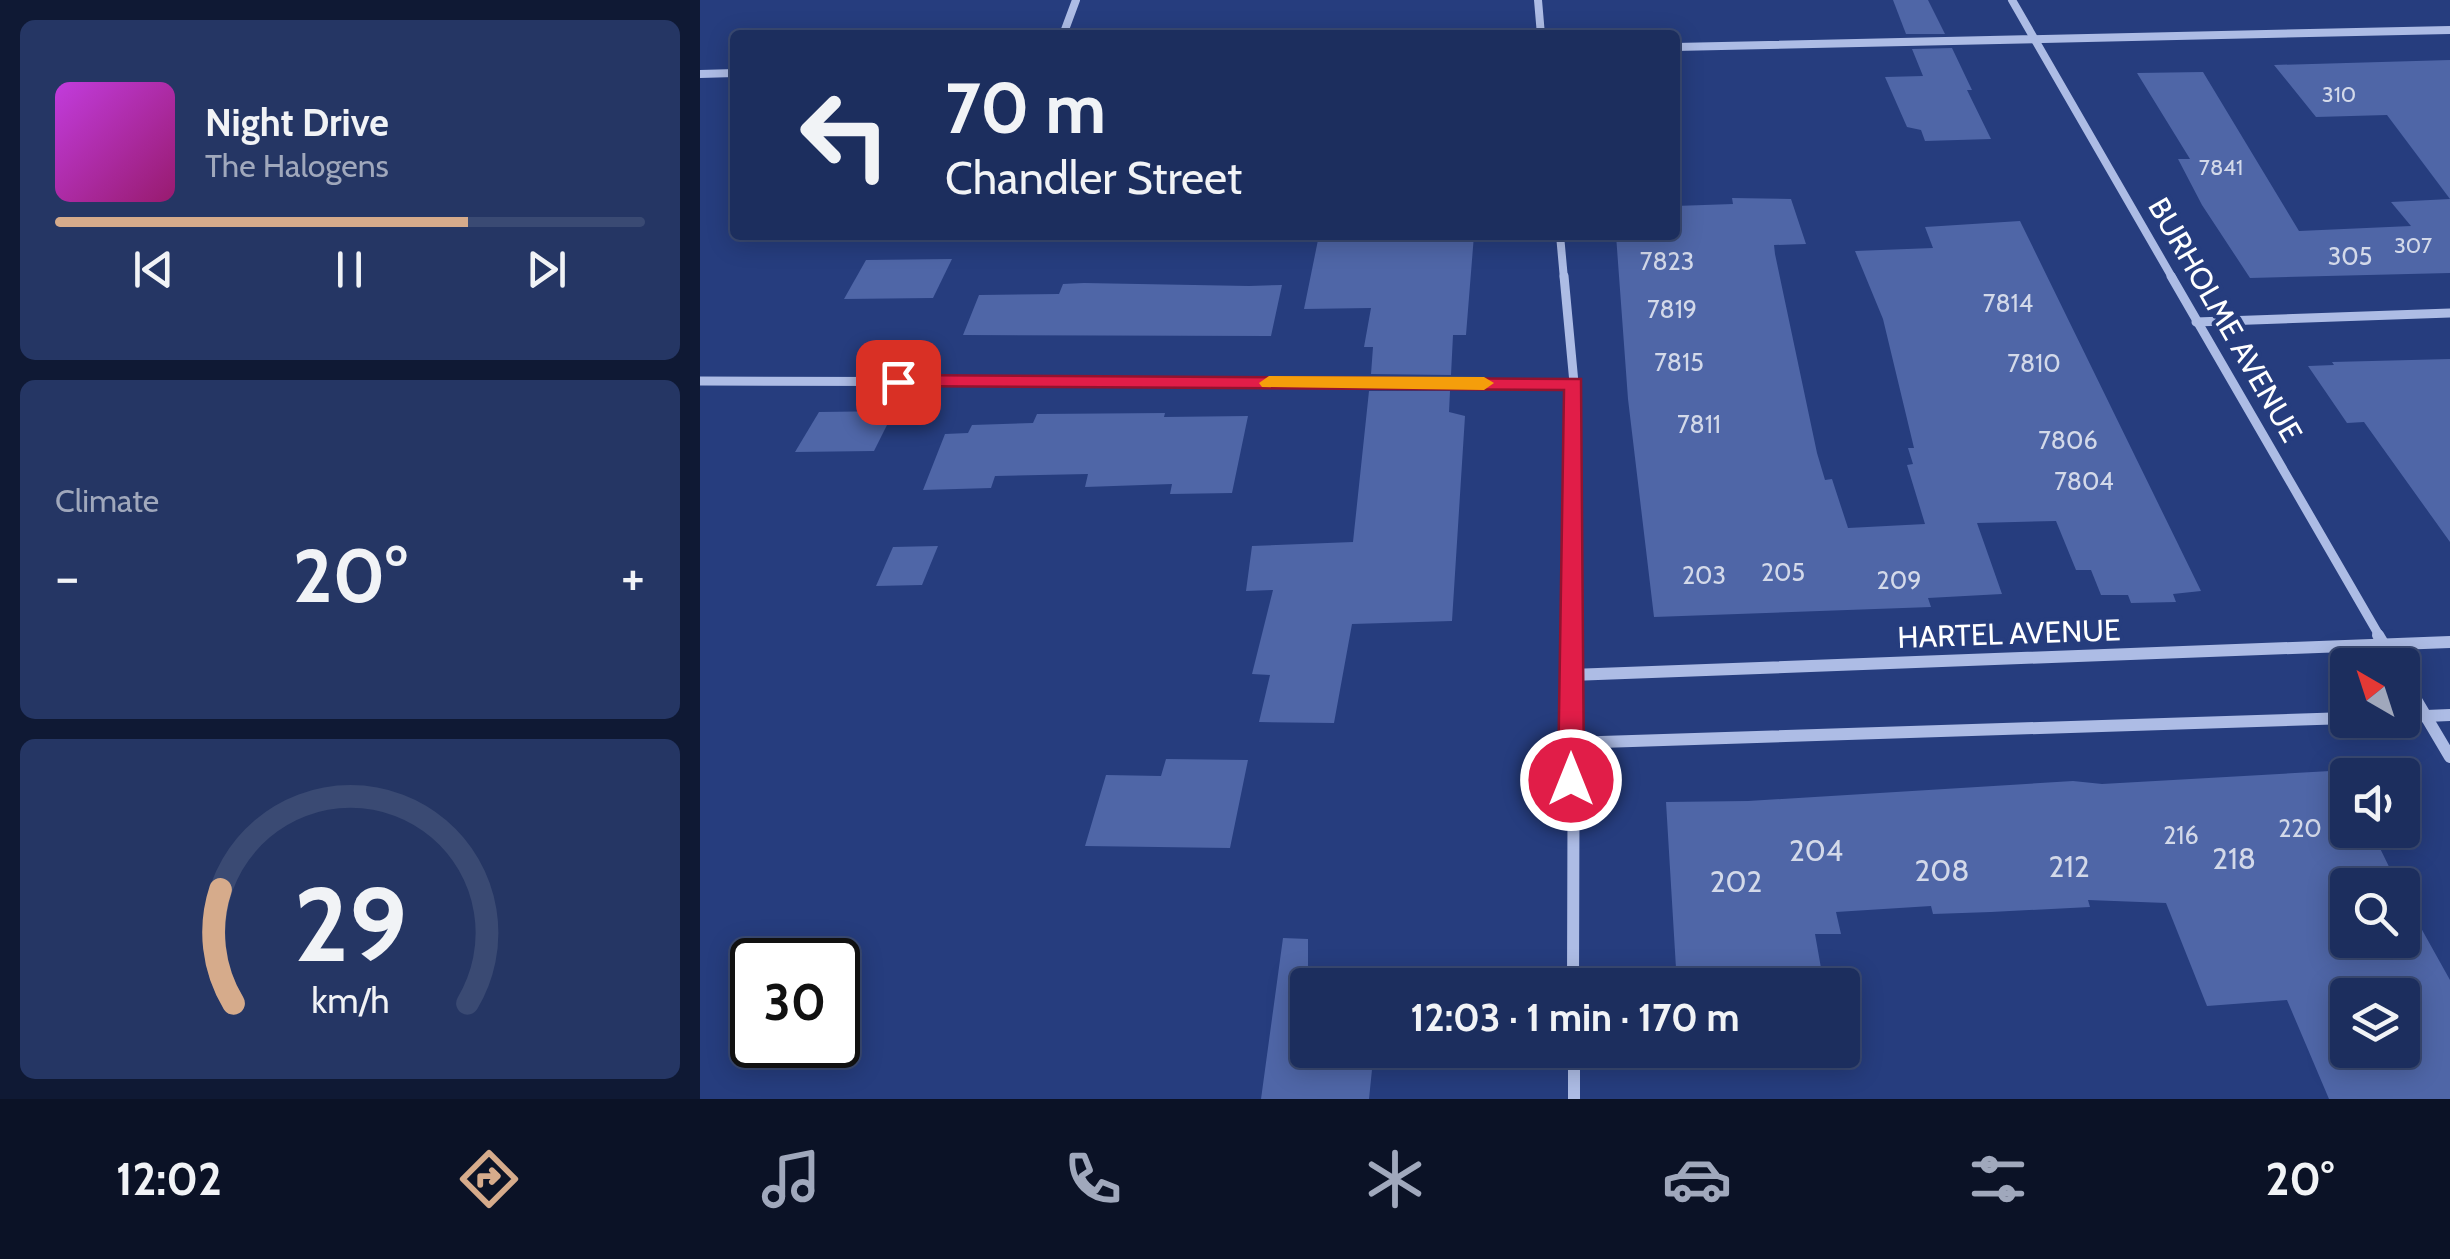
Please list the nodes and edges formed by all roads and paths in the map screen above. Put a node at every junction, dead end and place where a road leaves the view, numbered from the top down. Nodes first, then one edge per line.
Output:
1 (1076, 0) edge
2 (1538, 0) edge
3 (2012, 0) edge
4 (1064, 30) edge
5 (1541, 30) edge
6 (2450, 30) edge
7 (2035, 41) junction
8 (1680, 47) edge
9 (730, 73) edge
10 (700, 74) edge
11 (1560, 240) edge
12 (2450, 313) edge
13 (2196, 322) junction
14 (700, 381) edge
15 (1574, 384) junction
16 (2450, 642) edge
17 (2384, 644) junction
18 (2386, 648) edge
19 (1571, 675) junction
20 (2420, 706) edge
21 (2450, 715) edge
22 (2420, 716) edge
23 (2426, 716) junction
24 (2330, 719) edge
25 (1570, 743) junction
26 (2450, 757) edge
27 (1573, 968) edge
28 (1574, 1068) edge
29 (1574, 1099) edge

1 - 4 street
2 - 5 street
3 - 7 street, BURHOLME AVENUE
6 - 7 street
7 - 8 street
7 - 13 street, BURHOLME AVENUE
9 - 10 street
11 - 15 street
12 - 13 street
13 - 17 street, BURHOLME AVENUE
14 - 15 street
15 - 19 street
16 - 17 street, HARTEL AVENUE
17 - 18 street, BURHOLME AVENUE
17 - 19 street, HARTEL AVENUE
19 - 25 street
20 - 23 street
21 - 23 street
22 - 23 street
23 - 26 street
24 - 25 street
25 - 27 street
28 - 29 street

